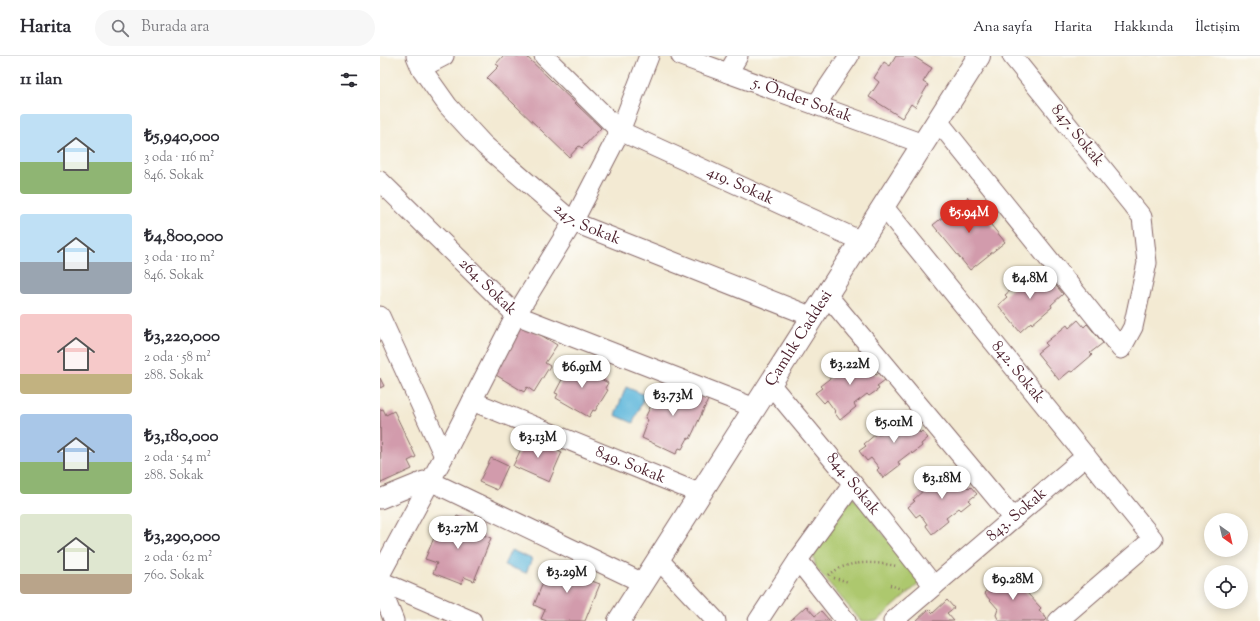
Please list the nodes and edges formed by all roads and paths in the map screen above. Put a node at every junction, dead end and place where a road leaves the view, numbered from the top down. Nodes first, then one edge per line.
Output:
1 (444, 56) edge
2 (544, 56) edge
3 (649, 56) edge
4 (681, 56) edge
5 (738, 56) edge
6 (849, 56) edge
7 (979, 56) edge
8 (1012, 56) edge
9 (418, 62) edge
10 (728, 73) junction
11 (816, 105) junction
12 (938, 121) junction
13 (620, 131) junction
14 (923, 144) junction
15 (380, 181) edge
16 (883, 206) junction
17 (572, 222) junction
18 (861, 241) junction
19 (827, 295) junction
20 (516, 315) junction
21 (380, 316) edge
22 (813, 317) junction
23 (770, 384) junction
24 (472, 401) junction
25 (755, 408) junction
26 (444, 456) junction
27 (1086, 456) junction
28 (430, 481) junction
29 (853, 484) junction
30 (701, 494) junction
31 (380, 499) edge
32 (1013, 518) junction
33 (659, 560) junction
34 (798, 560) junction
35 (898, 566) dead end
36 (380, 575) edge
37 (380, 581) edge
38 (849, 582) dead end
39 (643, 583) junction
40 (890, 585) dead end
41 (380, 586) edge
42 (934, 586) junction
43 (908, 591) dead end
44 (388, 615) edge
45 (472, 621) edge
46 (619, 621) edge
47 (716, 621) edge
48 (758, 621) edge
49 (846, 621) edge
50 (893, 621) edge
51 (1058, 621) edge

1 - 9 street
2 - 13 street
3 - 13 street
4 - 10 street, 5. Önder Sokak
5 - 10 street
6 - 11 street
7 - 12 main road, Çamlık Caddesi
8 - 12 street, 847. Sokak
9 - 17 street, 247. Sokak
10 - 11 street, 5. Önder Sokak
11 - 14 street, 5. Önder Sokak
12 - 14 main road, Çamlık Caddesi
13 - 17 street
13 - 18 street, 419. Sokak
14 - 16 main road, Çamlık Caddesi
15 - 20 street, 264. Sokak
16 - 18 main road, Çamlık Caddesi
16 - 27 street, 842. Sokak
17 - 20 street
17 - 22 street, 247. Sokak
18 - 19 main road, Çamlık Caddesi
19 - 22 main road, Çamlık Caddesi
19 - 32 street
20 - 24 street
20 - 25 street, 264. Sokak
21 - 26 street
22 - 23 main road, Çamlık Caddesi
23 - 25 main road, Çamlık Caddesi
23 - 29 street, 844. Sokak
24 - 26 street
24 - 30 street, 849. Sokak
25 - 30 main road, Çamlık Caddesi
26 - 28 street
27 - 32 street, 843. Sokak
27 - 51 street, 842. Sokak
28 - 31 street
28 - 36 street
28 - 39 street
29 - 34 street
29 - 42 street, 844. Sokak
30 - 33 main road, Çamlık Caddesi
32 - 42 street, 843. Sokak
33 - 39 main road, Çamlık Caddesi
33 - 47 street
34 - 48 street
34 - 49 street
35 - 38 path
37 - 45 street
39 - 46 main road, Çamlık Caddesi
40 - 43 path
41 - 44 street
42 - 50 street, 843. Sokak

